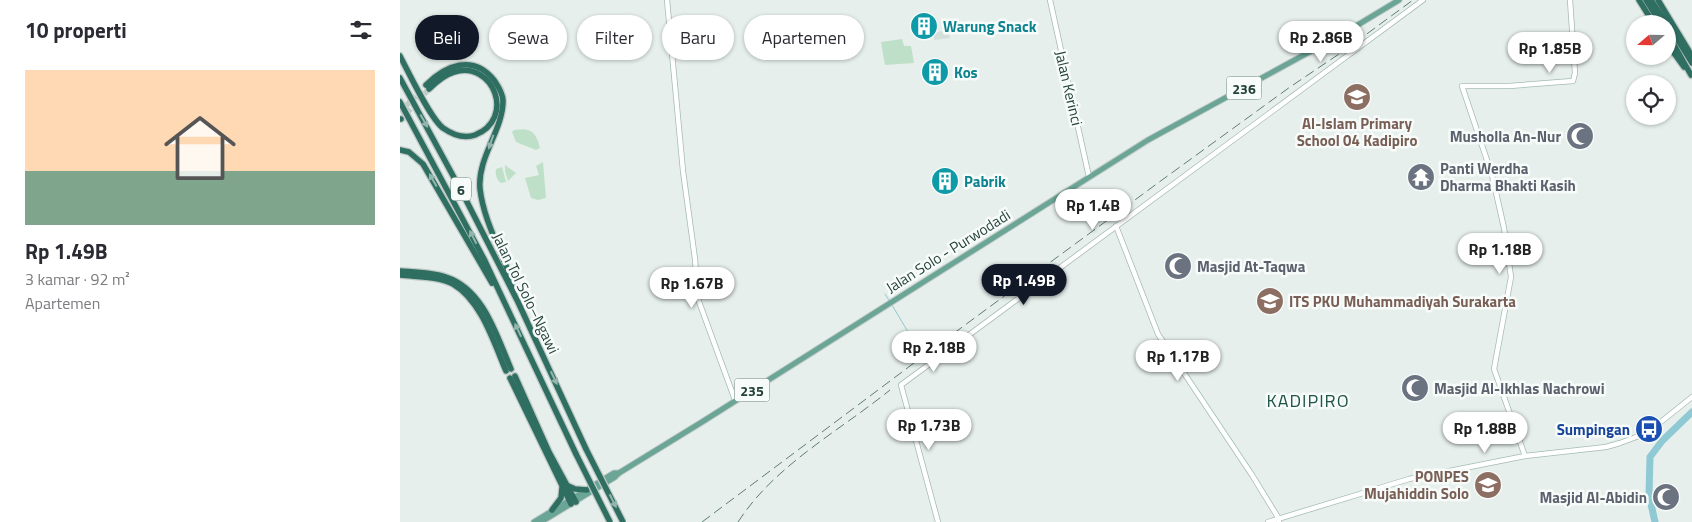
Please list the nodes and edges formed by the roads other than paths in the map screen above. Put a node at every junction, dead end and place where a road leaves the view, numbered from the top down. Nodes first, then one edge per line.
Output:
1 (667, 0) edge
2 (1050, 0) edge
3 (1398, 0) edge
4 (1423, 0) edge
5 (1570, 0) edge
6 (1639, 0) edge
7 (1646, 0) edge
8 (1652, 0) edge
9 (1658, 0) edge
10 (1648, 15) edge
11 (1655, 15) edge
12 (1661, 15) edge
13 (1676, 38) edge
14 (1676, 48) edge
15 (400, 56) edge
16 (1692, 56) edge
17 (1676, 58) edge
18 (1692, 63) edge
19 (1692, 75) edge
20 (400, 78) edge
21 (400, 102) edge
22 (400, 150) edge
23 (1089, 177) junction
24 (1116, 226) junction
25 (400, 270) edge
26 (400, 275) edge
27 (892, 301) joint
28 (518, 302) junction
29 (510, 312) junction
30 (512, 377) dead end
31 (1692, 397) edge
32 (735, 400) junction
33 (1525, 456) junction
34 (619, 473) junction
35 (564, 486) junction
36 (588, 490) junction
37 (572, 501) junction
38 (550, 514) junction
39 (1279, 520) edge
40 (534, 522) edge
41 (541, 522) edge
42 (610, 522) edge
43 (623, 522) edge
44 (938, 522) edge
45 (1268, 522) edge

1 - 32 street
2 - 23 street, Jalan Kerinci
3 - 23 main road, Jalan Solo - Purwodadi / 236
4 - 24 street
5 - 33 street
6 - 10 highway
7 - 11 highway
8 - 12 highway
9 - 16 highway
13 - 18 highway
14 - 19 highway
15 -> 28 highway
17 - 19 highway
20 -> 28 highway, Jalan Tol Solo–Ngawi / 6
29 -> 21 highway, Jalan Tol Solo–Ngawi / 6
29 -> 22 highway
23 - 27 main road, Jalan Solo - Purwodadi / 236
24 - 39 street
24 - 44 street
25 - 26 highway
27 - 32 main road, Jalan Solo - Purwodadi / 235
28 -> 43 highway, Jalan Tol Solo–Ngawi / 6, bridge
42 -> 29 highway, Jalan Tol Solo–Ngawi / 6, bridge
30 - 35 highway
31 - 33 street
32 - 34 main road, Jalan Solo - Purwodadi / 235
33 - 39 street
34 - 36 main road, Jalan Solo - Purwodadi / 235
34 - 37 main road, Jalan Solo - Purwodadi / 235
35 - 36 highway
35 - 37 highway
35 - 38 highway
36 - 37 main road, Jalan Solo - Purwodadi / 235
37 - 38 main road, Jalan Solo - Purwodadi / 235
38 - 40 main road, Jalan Solo - Purwodadi / 235
38 - 41 main road, Jalan Solo - Purwodadi / 235
39 - 45 street

